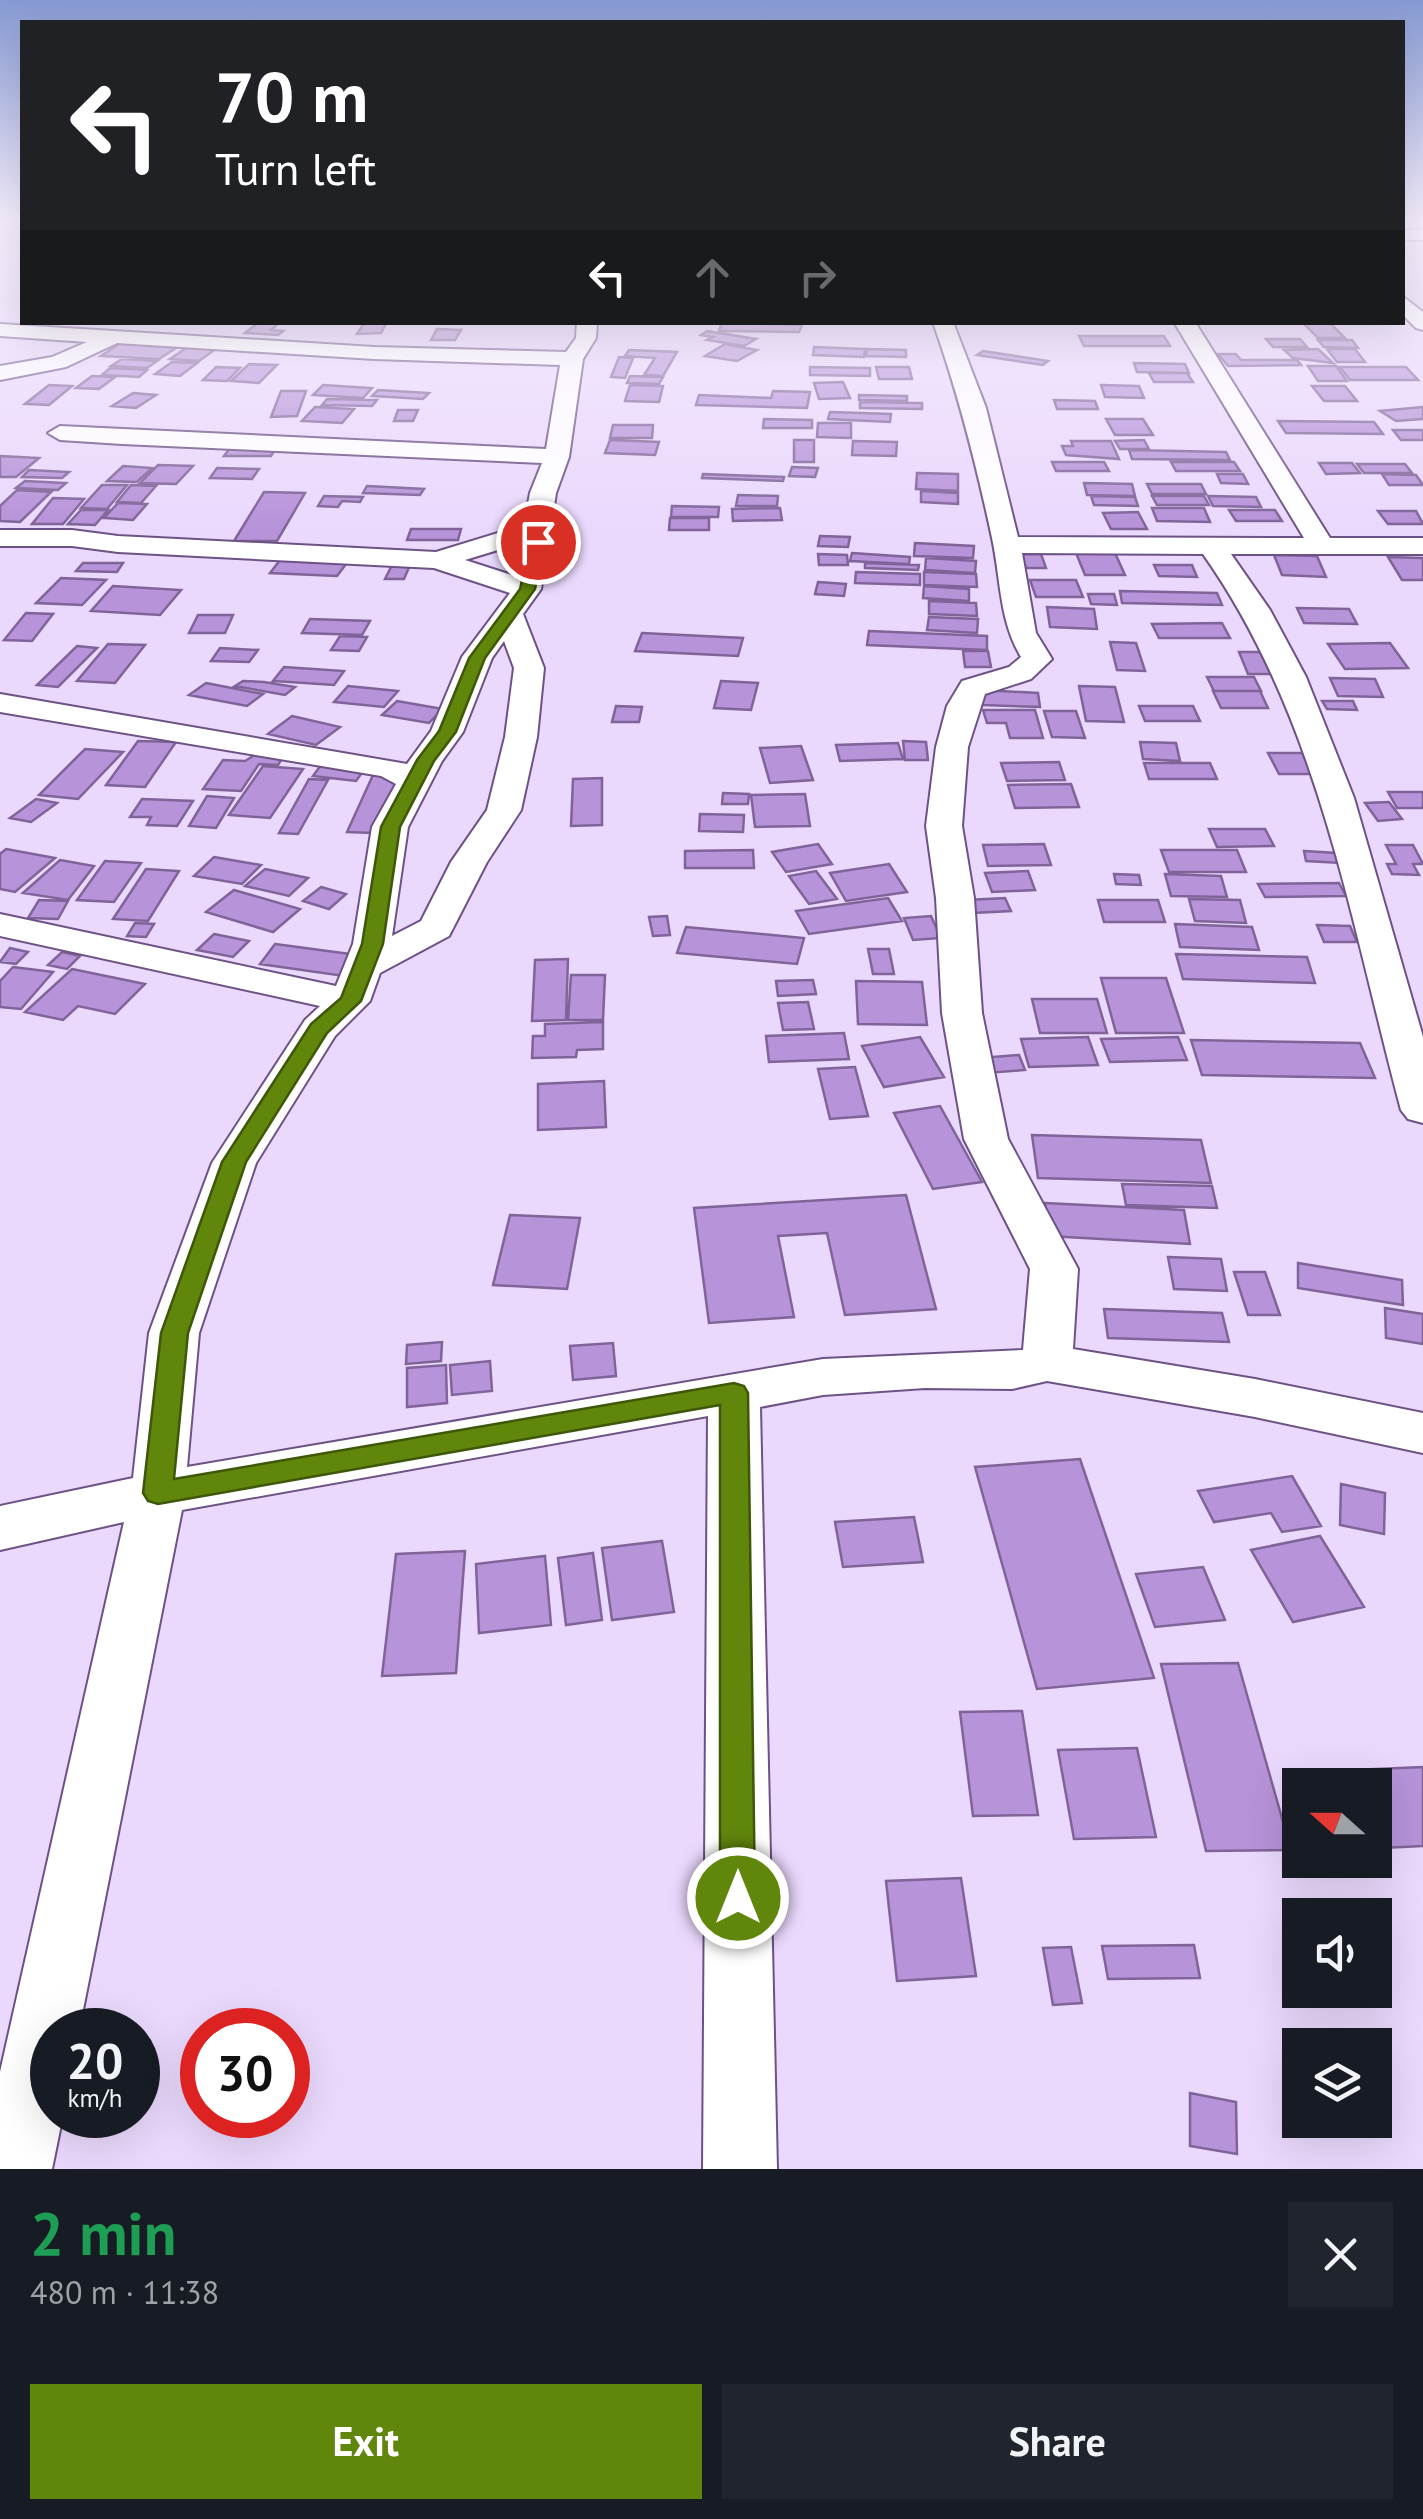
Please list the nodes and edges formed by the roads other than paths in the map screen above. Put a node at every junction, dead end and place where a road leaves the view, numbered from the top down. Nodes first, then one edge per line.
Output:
1 (944, 325) edge
2 (1186, 325) edge
3 (0, 330) edge
4 (115, 337) junction
5 (580, 341) edge
6 (0, 373) edge
7 (60, 433) dead end
8 (558, 457) junction
9 (522, 536) junction
10 (0, 538) edge
11 (1210, 544) junction
12 (1320, 544) junction
13 (1007, 545) junction
14 (1423, 546) edge
15 (437, 560) junction
16 (512, 595) junction
17 (0, 703) edge
18 (411, 770) junction
19 (0, 925) edge
20 (357, 984) junction
21 (1423, 1110) edge
22 (1048, 1363) junction
23 (734, 1393) junction
24 (1423, 1433) edge
25 (158, 1493) junction
26 (0, 1528) edge
27 (15, 2169) edge
28 (740, 2169) edge

1 - 13 street
2 - 12 street
3 - 4 street
4 - 5 street
4 - 6 street
5 - 8 street
7 - 8 street
8 - 9 street
9 - 15 street
9 - 16 street
10 - 15 street
11 - 12 street
11 - 13 street
11 - 21 street
12 - 14 street
13 - 22 street
15 - 16 street
16 - 18 street
16 - 20 street
17 - 18 street
18 - 20 street
19 - 20 street
20 - 25 street
22 - 23 street
22 - 24 street
23 - 25 street
23 - 28 street
25 - 26 street
25 - 27 street

